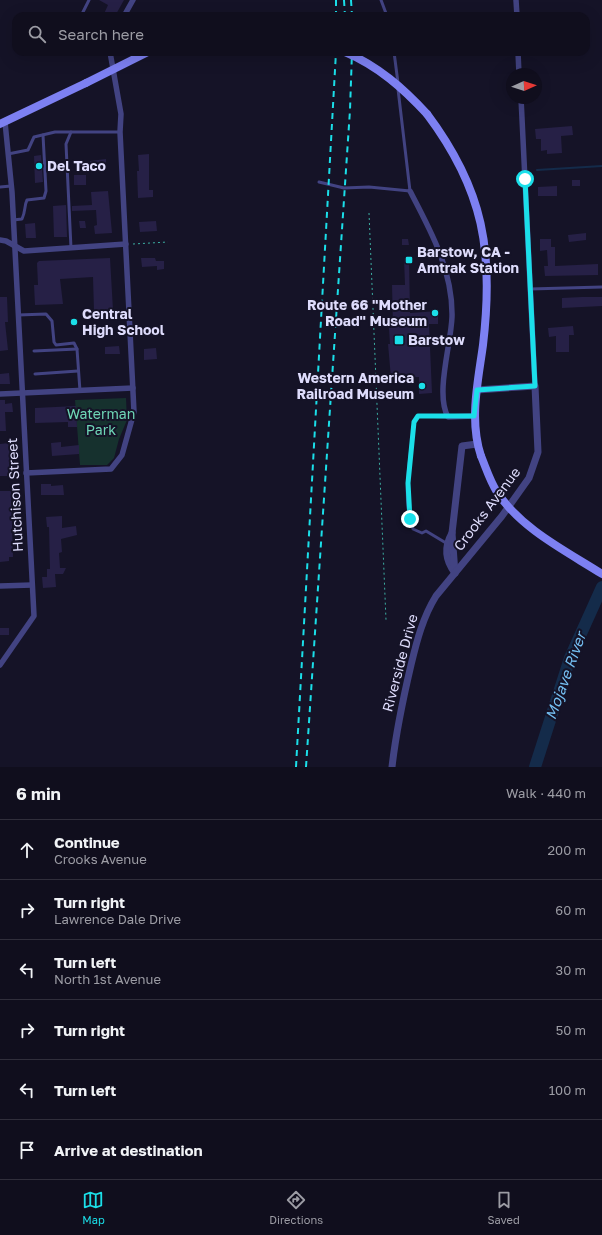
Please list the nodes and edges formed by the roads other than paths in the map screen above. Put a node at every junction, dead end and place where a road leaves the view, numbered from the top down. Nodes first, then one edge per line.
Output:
1 (89, 0) edge
2 (134, 0) edge
3 (381, 0) edge
4 (516, 0) edge
5 (83, 12) edge
6 (126, 12) edge
7 (386, 12) edge
8 (516, 12) edge
9 (111, 56) edge
10 (140, 56) edge
11 (352, 56) edge
12 (394, 56) edge
13 (518, 56) edge
14 (519, 68) edge
15 (520, 104) edge
16 (2, 123) edge
17 (71, 132) junction
18 (120, 132) junction
19 (43, 135) junction
20 (8, 154) junction
21 (320, 182) dead end
22 (11, 186) junction
23 (0, 187) edge
24 (410, 191) junction
25 (13, 220) junction
26 (0, 240) edge
27 (126, 244) junction
28 (15, 246) junction
29 (70, 248) junction
30 (602, 287) edge
31 (530, 289) junction
32 (18, 315) junction
33 (77, 349) junction
34 (34, 352) dead end
35 (78, 372) junction
36 (35, 374) dead end
37 (535, 386) junction
38 (133, 388) junction
39 (477, 390) junction
40 (80, 391) junction
41 (22, 393) junction
42 (0, 394) edge
43 (474, 416) junction
44 (448, 417) junction
45 (477, 444) junction
46 (26, 473) junction
47 (452, 533) junction
48 (446, 543) junction
49 (455, 573) junction
50 (602, 574) edge
51 (32, 585) junction
52 (0, 586) edge
53 (0, 665) edge
54 (392, 767) edge

1 - 5 lane
2 - 6 street
3 - 7 lane
4 - 8 street
9 - 18 street
10 - 16 main road, bridge
11 - 39 main road, bridge
12 - 24 lane
13 - 14 street
15 - 31 street, Crooks Avenue
16 - 20 street, Hutchison Street
17 - 18 lane
17 - 19 lane
17 - 29 lane
18 - 27 street
19 - 20 lane
19 - 25 lane
20 - 22 street, Hutchison Street
21 - 24 lane
22 - 23 lane
22 - 25 street, Hutchison Street
24 - 44 street
25 - 28 street, Hutchison Street
26 - 28 street
27 - 29 street
27 - 38 street
28 - 29 street
28 - 32 street, Hutchison Street
30 - 31 lane
31 - 37 street, Crooks Avenue
32 - 33 lane
32 - 41 street, Hutchison Street
33 - 34 lane
33 - 35 lane
35 - 36 lane
35 - 40 lane
37 - 39 street
37 - 49 street, Crooks Avenue
38 - 40 street
38 - 46 street
39 - 43 main road
40 - 41 street
41 - 42 street
41 - 46 street, Hutchison Street
43 - 44 street
43 - 45 main road
44 - 48 lane
45 - 47 street
45 - 50 main road, bridge
46 - 51 street, Hutchison Street
47 - 48 street
47 - 49 street
48 - 49 street
49 - 54 street, Riverside Drive
51 - 52 street
51 - 53 street, Hutchison Street

